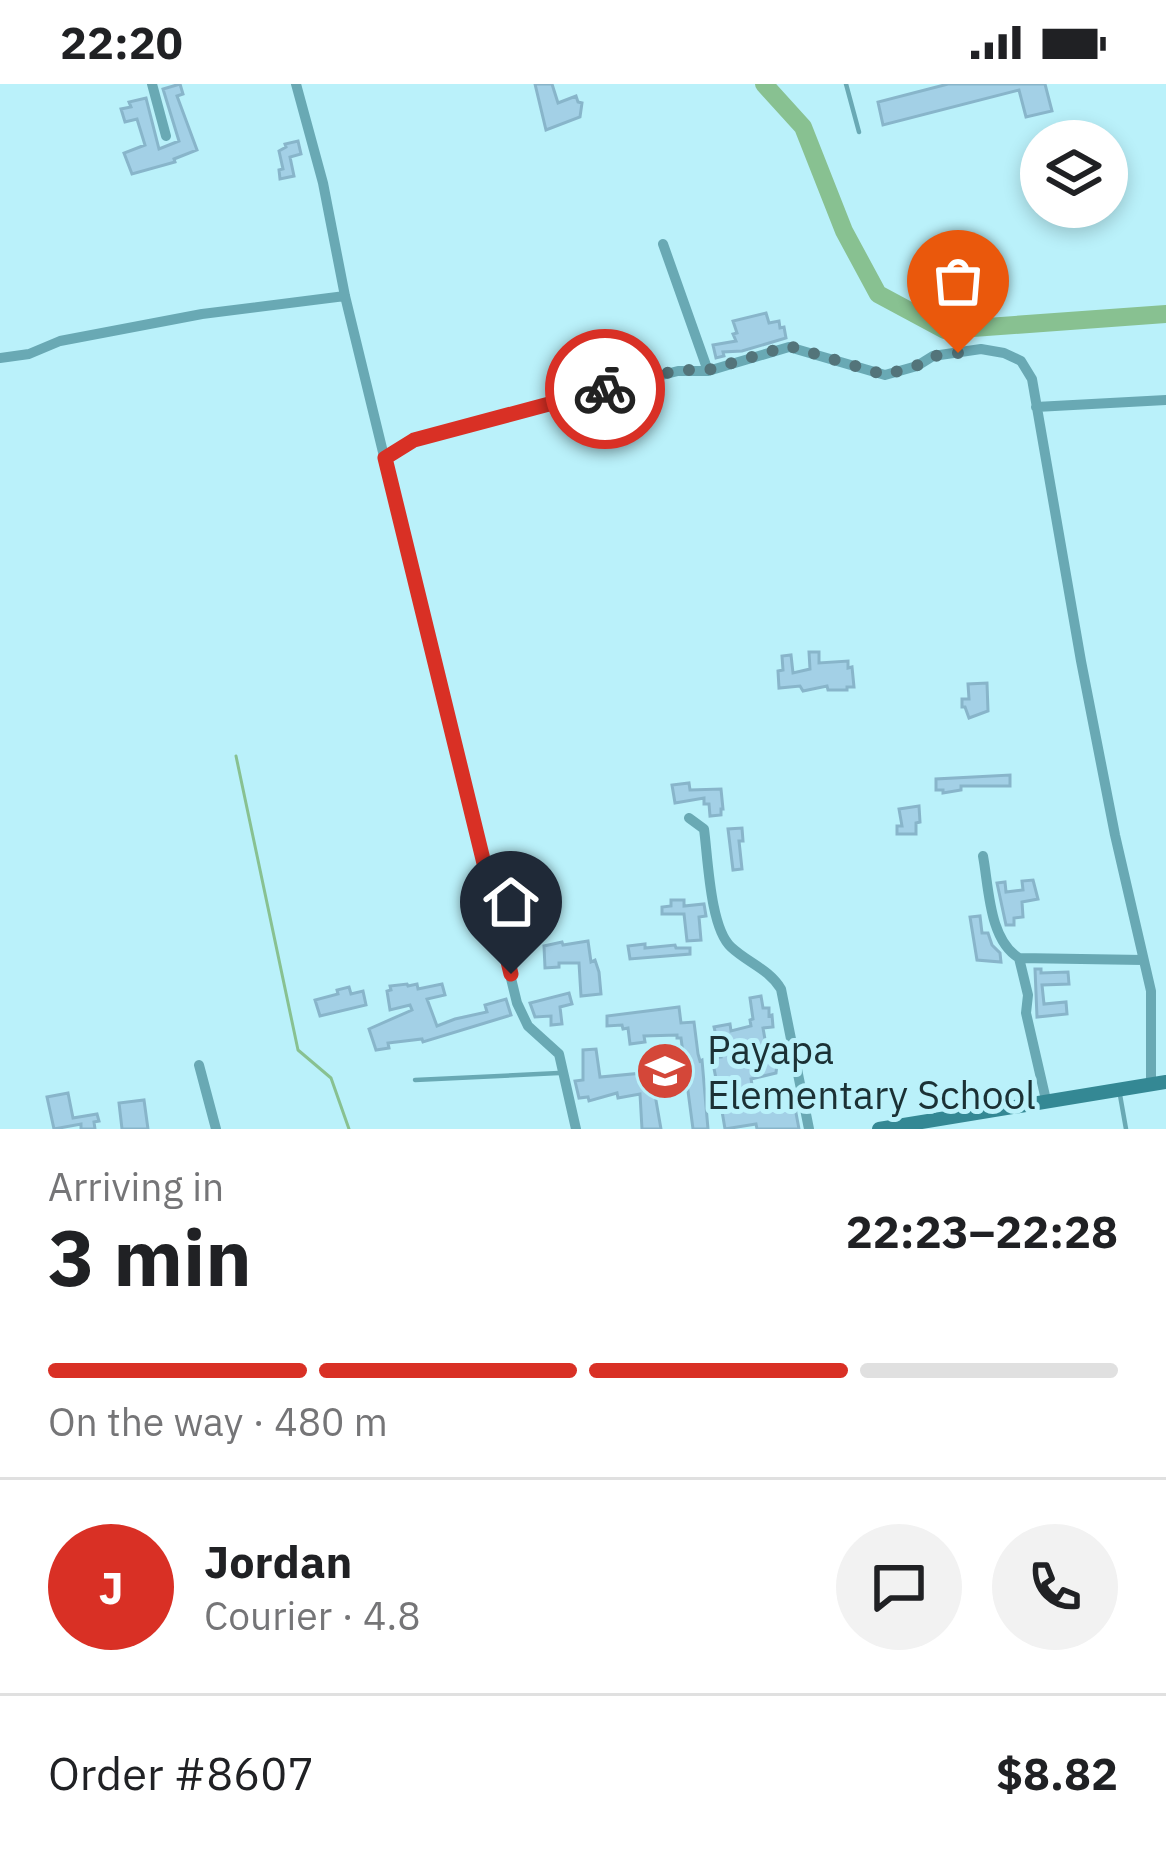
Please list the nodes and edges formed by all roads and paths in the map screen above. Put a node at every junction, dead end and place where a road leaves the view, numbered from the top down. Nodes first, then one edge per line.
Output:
1 (152, 84) edge
2 (296, 84) edge
3 (846, 84) edge
4 (859, 132) dead end
5 (166, 136) dead end
6 (663, 244) dead end
7 (345, 296) junction
8 (0, 358) edge
9 (708, 370) junction
10 (1166, 400) edge
11 (1036, 407) junction
12 (385, 458) junction
13 (689, 818) dead end
14 (983, 856) dead end
15 (1019, 958) junction
16 (1143, 960) junction
17 (200, 1065) dead end
18 (563, 1073) junction
19 (415, 1080) dead end
20 (1159, 1083) edge
21 (1119, 1089) junction
22 (1046, 1100) junction
23 (216, 1129) edge
24 (576, 1129) edge
25 (809, 1129) edge
26 (879, 1129) edge
27 (1126, 1129) edge

1 - 5 street
2 - 7 street
3 - 4 lane
6 - 9 street
7 - 8 street
7 - 12 street
9 - 11 street
9 - 12 street
10 - 11 street
11 - 16 street
12 - 18 street
13 - 25 street
14 - 15 street
15 - 16 street
15 - 22 street
16 - 20 street
17 - 23 street
18 - 19 lane
18 - 24 street
20 - 21 main road
21 - 22 main road
21 - 27 lane
22 - 26 main road

